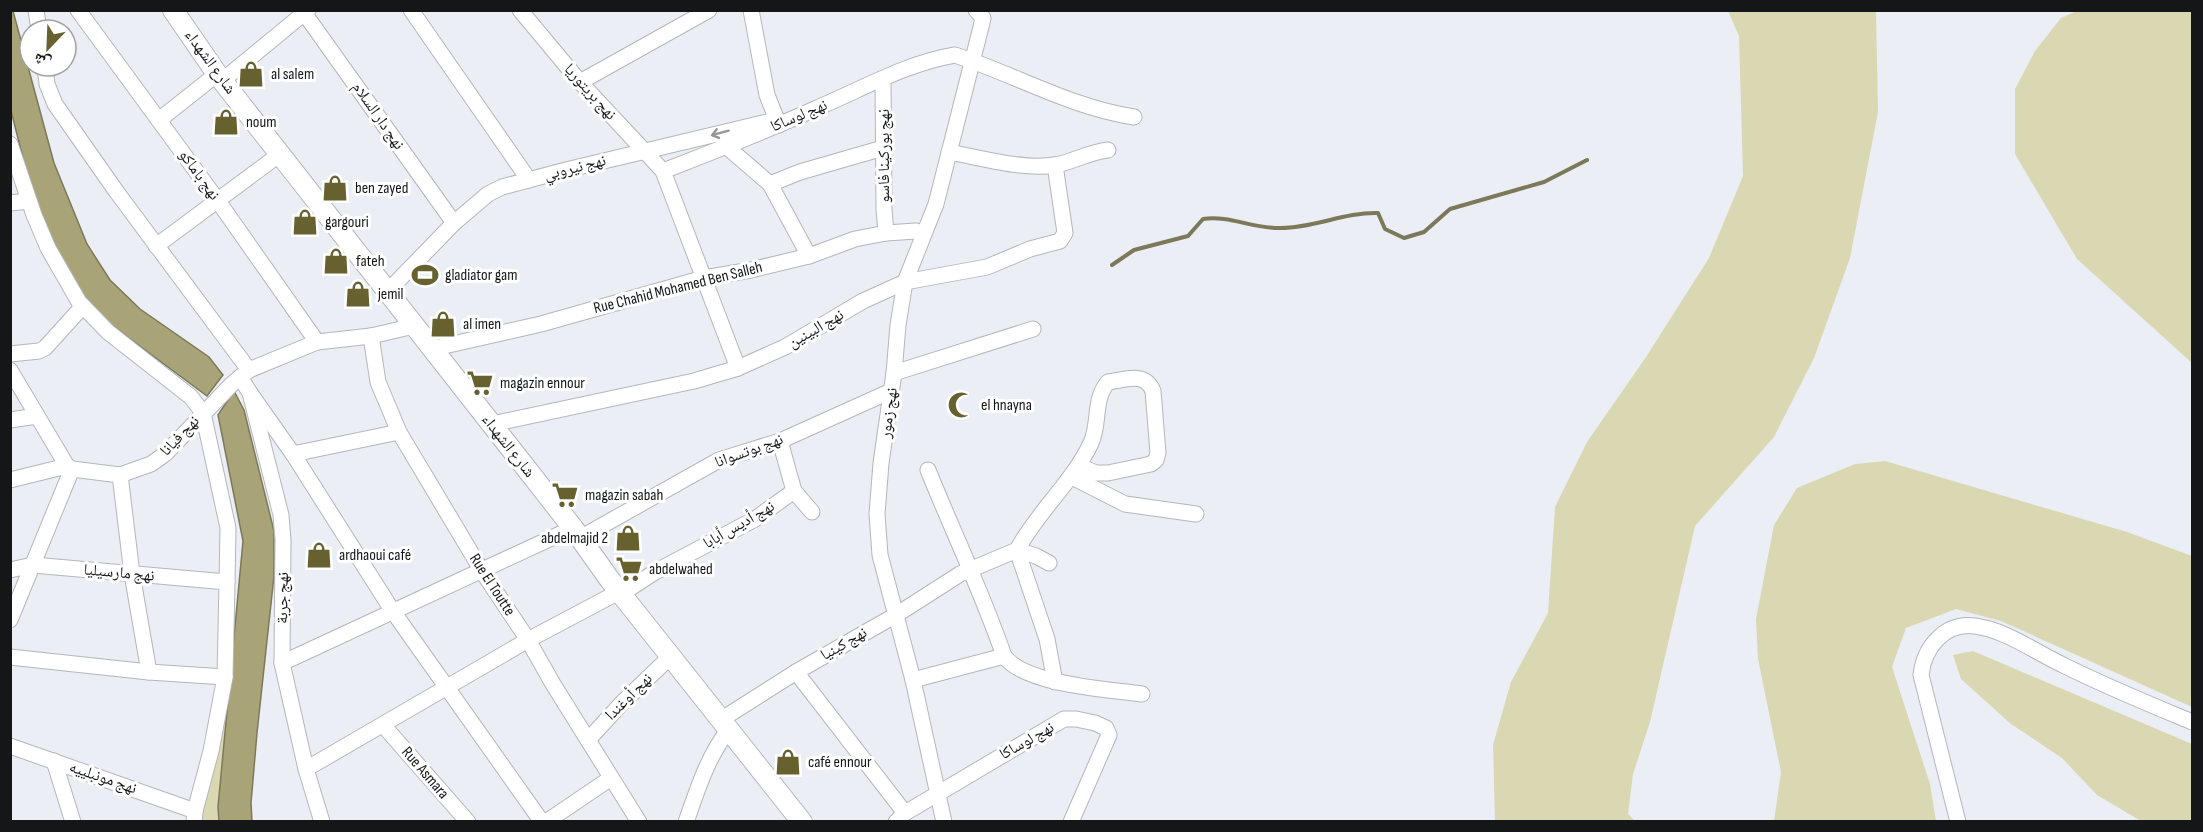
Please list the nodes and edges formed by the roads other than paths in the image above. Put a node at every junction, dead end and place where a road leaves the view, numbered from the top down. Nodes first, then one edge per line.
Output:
1 (78, 10) edge
2 (411, 10) edge
3 (709, 10) edge
4 (751, 10) edge
5 (305, 12) edge
6 (524, 12) edge
7 (981, 13) edge
8 (183, 15) edge
9 (972, 60) junction
10 (220, 77) junction
11 (46, 78) edge
12 (884, 79) junction
13 (580, 82) junction
14 (1134, 117) dead end
15 (159, 120) junction
16 (778, 122) junction
17 (10, 144) edge
18 (727, 147) junction
19 (883, 148) junction
20 (1108, 150) dead end
21 (645, 152) junction
22 (949, 152) junction
23 (280, 153) junction
24 (1055, 165) junction
25 (663, 171) junction
26 (529, 180) junction
27 (770, 184) junction
28 (29, 201) junction
29 (218, 201) junction
30 (10, 203) edge
31 (454, 223) junction
32 (886, 233) junction
33 (922, 235) junction
34 (156, 246) junction
35 (809, 256) junction
36 (704, 278) junction
37 (905, 282) junction
38 (387, 292) junction
39 (83, 306) junction
40 (414, 326) junction
41 (1033, 329) dead end
42 (371, 336) junction
43 (316, 342) junction
44 (431, 349) junction
45 (10, 354) edge
46 (738, 368) junction
47 (10, 370) edge
48 (244, 373) junction
49 (894, 373) junction
50 (891, 391) junction
51 (250, 393) junction
52 (207, 410) junction
53 (37, 416) junction
54 (10, 420) edge
55 (492, 424) junction
56 (399, 432) junction
57 (780, 441) junction
58 (293, 454) junction
59 (70, 467) junction
60 (928, 470) dead end
61 (1076, 472) junction
62 (120, 475) junction
63 (10, 480) edge
64 (794, 491) junction
65 (812, 512) dead end
66 (1196, 514) dead end
67 (577, 533) junction
68 (1017, 550) junction
69 (1049, 564) dead end
70 (33, 565) junction
71 (970, 569) junction
72 (10, 570) edge
73 (482, 571) junction
74 (132, 574) junction
75 (227, 582) junction
76 (621, 594) junction
77 (392, 610) junction
78 (896, 615) junction
79 (10, 620) edge
80 (528, 640) junction
81 (672, 655) junction
82 (1004, 656) junction
83 (10, 657) edge
84 (282, 663) junction
85 (150, 672) junction
86 (796, 672) junction
87 (225, 677) junction
88 (913, 680) junction
89 (1054, 682) junction
90 (449, 688) junction
91 (1142, 694) dead end
92 (2193, 722) edge
93 (726, 724) junction
94 (383, 725) junction
95 (588, 740) junction
96 (10, 746) edge
97 (54, 761) junction
98 (306, 770) junction
99 (611, 778) junction
100 (939, 793) junction
101 (194, 816) edge
102 (900, 817) edge
103 (690, 819) edge
104 (73, 822) edge
105 (322, 822) edge
106 (468, 822) edge
107 (544, 822) edge
108 (639, 822) edge
109 (802, 822) edge
110 (944, 822) edge
111 (1071, 822) edge
112 (1958, 822) edge

1 - 15 street, نهج باماكو
2 - 26 street
3 - 13 street
4 - 16 street
5 - 10 street
5 - 31 street, نهج دار السلام
6 - 13 street, نهج بريتوريا
7 - 9 street, نهج زمور
8 - 10 main road, شارع الشهداء
9 - 12 street, نهج لوساكا
9 - 14 street, نهج لوساكا
9 - 22 street, نهج زمور
10 - 15 street
10 - 23 main road, شارع الشهداء
11 - 34 street, نهج جربة
12 - 16 street, نهج لوساكا
12 - 19 street, نهج بوركينا فاسو
13 - 21 street, نهج بريتوريا
15 - 29 street, نهج باماكو
16 - 18 street, نهج لوساكا
16 -> 21 street, نهج نيروبي
17 - 28 street
18 - 25 street, نهج لوساكا
18 - 27 street
19 - 27 street
19 - 32 street, نهج بوركينا فاسو
20 - 24 street
21 - 25 street, نهج بريتوريا
21 - 26 street, نهج نيروبي
22 - 24 street
22 - 33 street, نهج زمور
23 - 29 street
23 - 38 main road, شارع الشهداء
24 - 37 street, نهج البينين
25 - 36 street
26 - 31 street, نهج نيروبي
27 - 35 street
28 - 30 street
28 - 39 street
29 - 34 street
29 - 43 street, نهج باماكو
31 - 38 street, نهج نيروبي
32 - 33 street, Rue Chahid Mohamed Ben Salleh
32 - 35 street, Rue Chahid Mohamed Ben Salleh
33 - 37 street, نهج زمور
34 - 48 street, نهج جربة
35 - 36 street, Rue Chahid Mohamed Ben Salleh
36 - 44 street, Rue Chahid Mohamed Ben Salleh
36 - 46 street
37 - 46 street, نهج البينين
37 - 49 street, نهج زمور
38 - 40 main road, شارع الشهداء
39 - 45 street
39 - 52 street
40 - 42 street
40 - 44 main road, شارع الشهداء
41 - 49 street
42 - 43 street
42 - 56 street, Rue El Toutte
43 - 48 street
44 - 55 main road, شارع الشهداء
46 - 55 street, نهج البينين
47 - 53 street
48 - 51 street, نهج جربة
48 - 52 street, نهج فيانا
49 - 50 street, نهج زمور
50 - 57 street, نهج بوتسوانا
50 - 78 street, نهج زمور
51 - 58 street
51 - 84 street, نهج جربة
52 - 62 street, نهج فيانا
52 - 75 street
53 - 54 street
53 - 59 street
55 - 67 main road, شارع الشهداء
56 - 58 street
56 - 73 street, Rue El Toutte
57 - 64 street
57 - 67 street, نهج بوتسوانا
58 - 77 street
59 - 62 street, نهج فيانا
59 - 63 street, نهج فيانا
59 - 70 street
60 - 71 street
61 - 61 street
61 - 66 street
61 - 68 street
62 - 74 street
64 - 65 street
64 - 76 street, نهج أديس أبابا
67 - 73 street, نهج بوتسوانا
67 - 76 main road, شارع الشهداء
68 - 69 street
68 - 71 street, نهج كينيا
68 - 89 street
70 - 72 street, نهج مارسيليا
70 - 74 street, نهج مارسيليا
70 - 79 street
71 - 78 street, نهج كينيا
71 - 82 street
73 - 77 street, نهج بوتسوانا
73 - 80 street, Rue El Toutte
74 - 75 street, نهج مارسيليا
74 - 85 street
75 - 87 street
76 - 80 street, نهج أديس أبابا
76 - 81 main road, شارع الشهداء
77 - 84 street, نهج بوتسوانا
77 - 90 street
78 - 86 street, نهج كينيا
78 - 88 street, نهج زمور
80 - 90 street, نهج أديس أبابا
80 - 95 street, Rue El Toutte
81 - 93 main road, شارع الشهداء
81 - 95 street, نهج أوغندا
82 - 88 street
82 - 89 street
83 - 85 street
84 - 98 street, نهج جربة
85 - 87 street
86 - 93 street, نهج كينيا
86 - 102 street
87 - 101 street
88 - 100 street, نهج زمور
89 - 91 street
90 - 94 street, نهج أديس أبابا
90 - 107 street
92 - 112 street
93 - 103 street
93 - 109 main road, شارع الشهداء
94 - 98 street, نهج أديس أبابا
94 - 106 street, Rue Asmara
95 - 99 street, Rue El Toutte
96 - 97 street, نهج مونبلييه
97 - 101 street, نهج مونبلييه
97 - 104 street
98 - 105 street, نهج جربة
99 - 107 street
99 - 108 street, Rue El Toutte
100 - 102 street, نهج لوساكا
100 - 110 street, نهج زمور
100 - 111 street, نهج لوساكا

